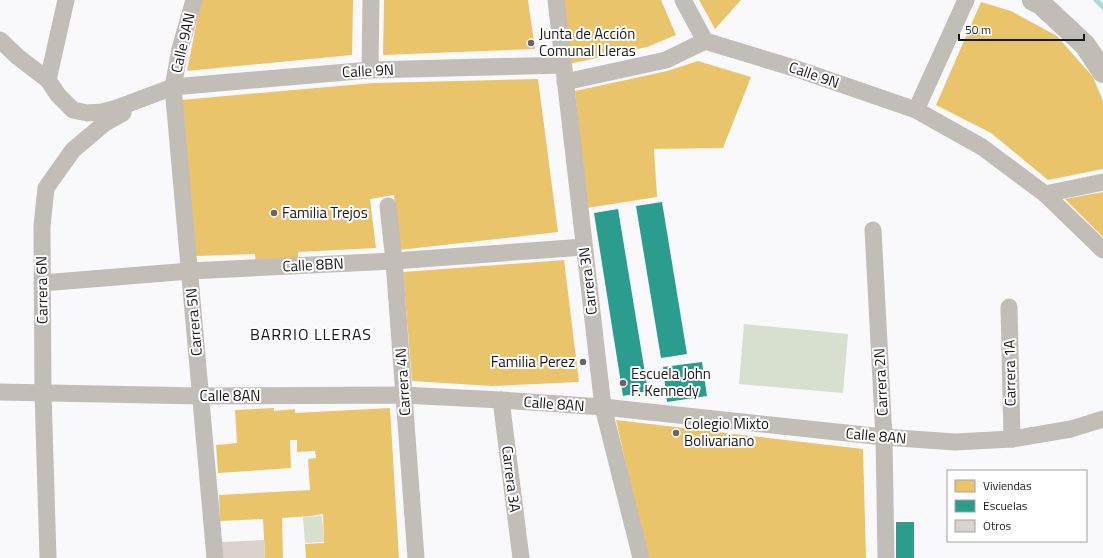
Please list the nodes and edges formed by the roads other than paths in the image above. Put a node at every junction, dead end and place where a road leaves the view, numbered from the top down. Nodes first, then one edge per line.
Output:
1 (66, 0) edge
2 (194, 0) edge
3 (371, 0) edge
4 (556, 0) edge
5 (683, 0) edge
6 (966, 0) edge
7 (1033, 0) edge
8 (0, 40) edge
9 (705, 41) junction
10 (370, 70) junction
11 (1103, 72) edge
12 (564, 73) junction
13 (48, 80) junction
14 (173, 87) junction
15 (916, 110) junction
16 (1103, 182) edge
17 (1045, 194) junction
18 (388, 206) dead end
19 (873, 230) dead end
20 (584, 247) junction
21 (1103, 250) edge
22 (394, 261) junction
23 (190, 271) junction
24 (42, 283) junction
25 (1009, 308) dead end
26 (0, 392) edge
27 (43, 393) junction
28 (403, 395) junction
29 (201, 396) junction
30 (501, 400) junction
31 (603, 407) junction
32 (1103, 419) edge
33 (884, 437) junction
34 (1012, 439) junction
35 (48, 558) edge
36 (215, 558) edge
37 (416, 558) edge
38 (521, 558) edge
39 (640, 558) edge
40 (886, 558) edge

1 - 13 street
2 - 14 street, Calle 9AN
3 - 10 street
4 - 12 street, Carrera 3N
5 - 9 street
6 - 15 street
7 - 11 street
8 - 13 street
9 - 12 street, Calle 9N
9 - 15 street, Calle 9N
10 - 12 street, Calle 9N
10 - 14 street, Calle 9N
12 - 20 street, Carrera 3N
13 - 14 street
14 - 23 street, Carrera 5N
14 - 24 street, Carrera 6N
15 - 17 street, Calle 9N
16 - 17 street
17 - 21 street, Calle 9N
18 - 22 street, Carrera 4N
19 - 33 street, Carrera 2N
20 - 22 street, Calle 8BN
20 - 31 street, Carrera 3N
22 - 23 street, Calle 8BN
22 - 28 street, Carrera 4N
23 - 24 street, Calle 8BN
23 - 29 street, Carrera 5N
24 - 27 street, Carrera 6N
25 - 34 street, Carrera 1A
26 - 27 street, Calle 8AN
27 - 29 street, Calle 8AN
27 - 35 street, Carrera 6N
28 - 29 street, Calle 8AN
28 - 30 street, Calle 8AN
28 - 37 street, Carrera 4N
29 - 36 street, Carrera 5N
30 - 31 street, Calle 8AN
30 - 38 street, Carrera 3A
31 - 33 street, Calle 8AN
31 - 39 street, Carrera 3N
32 - 34 street, Calle 8AN
33 - 34 street, Calle 8AN
33 - 40 street, Carrera 2N

